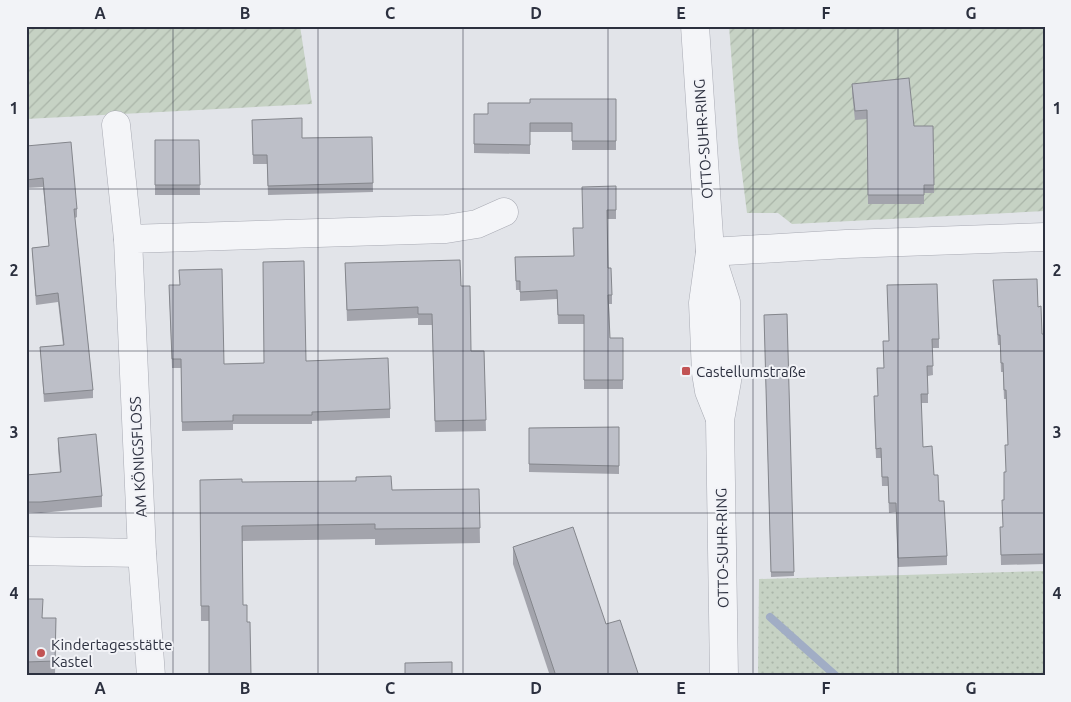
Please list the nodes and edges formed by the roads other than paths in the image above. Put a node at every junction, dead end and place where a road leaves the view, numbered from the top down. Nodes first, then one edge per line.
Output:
1 (695, 26) edge
2 (116, 125) dead end
3 (504, 212) dead end
4 (1045, 237) edge
5 (128, 239) junction
6 (710, 252) junction
7 (26, 551) edge
8 (142, 553) junction
9 (151, 676) edge
10 (724, 676) edge

1 - 6 street, OTTO-SUHR-RING
2 - 5 street, AM KÖNIGSFLOSS
3 - 5 street
4 - 6 street
5 - 8 street, AM KÖNIGSFLOSS
6 - 10 street, OTTO-SUHR-RING
7 - 8 street
8 - 9 street, AM KÖNIGSFLOSS

